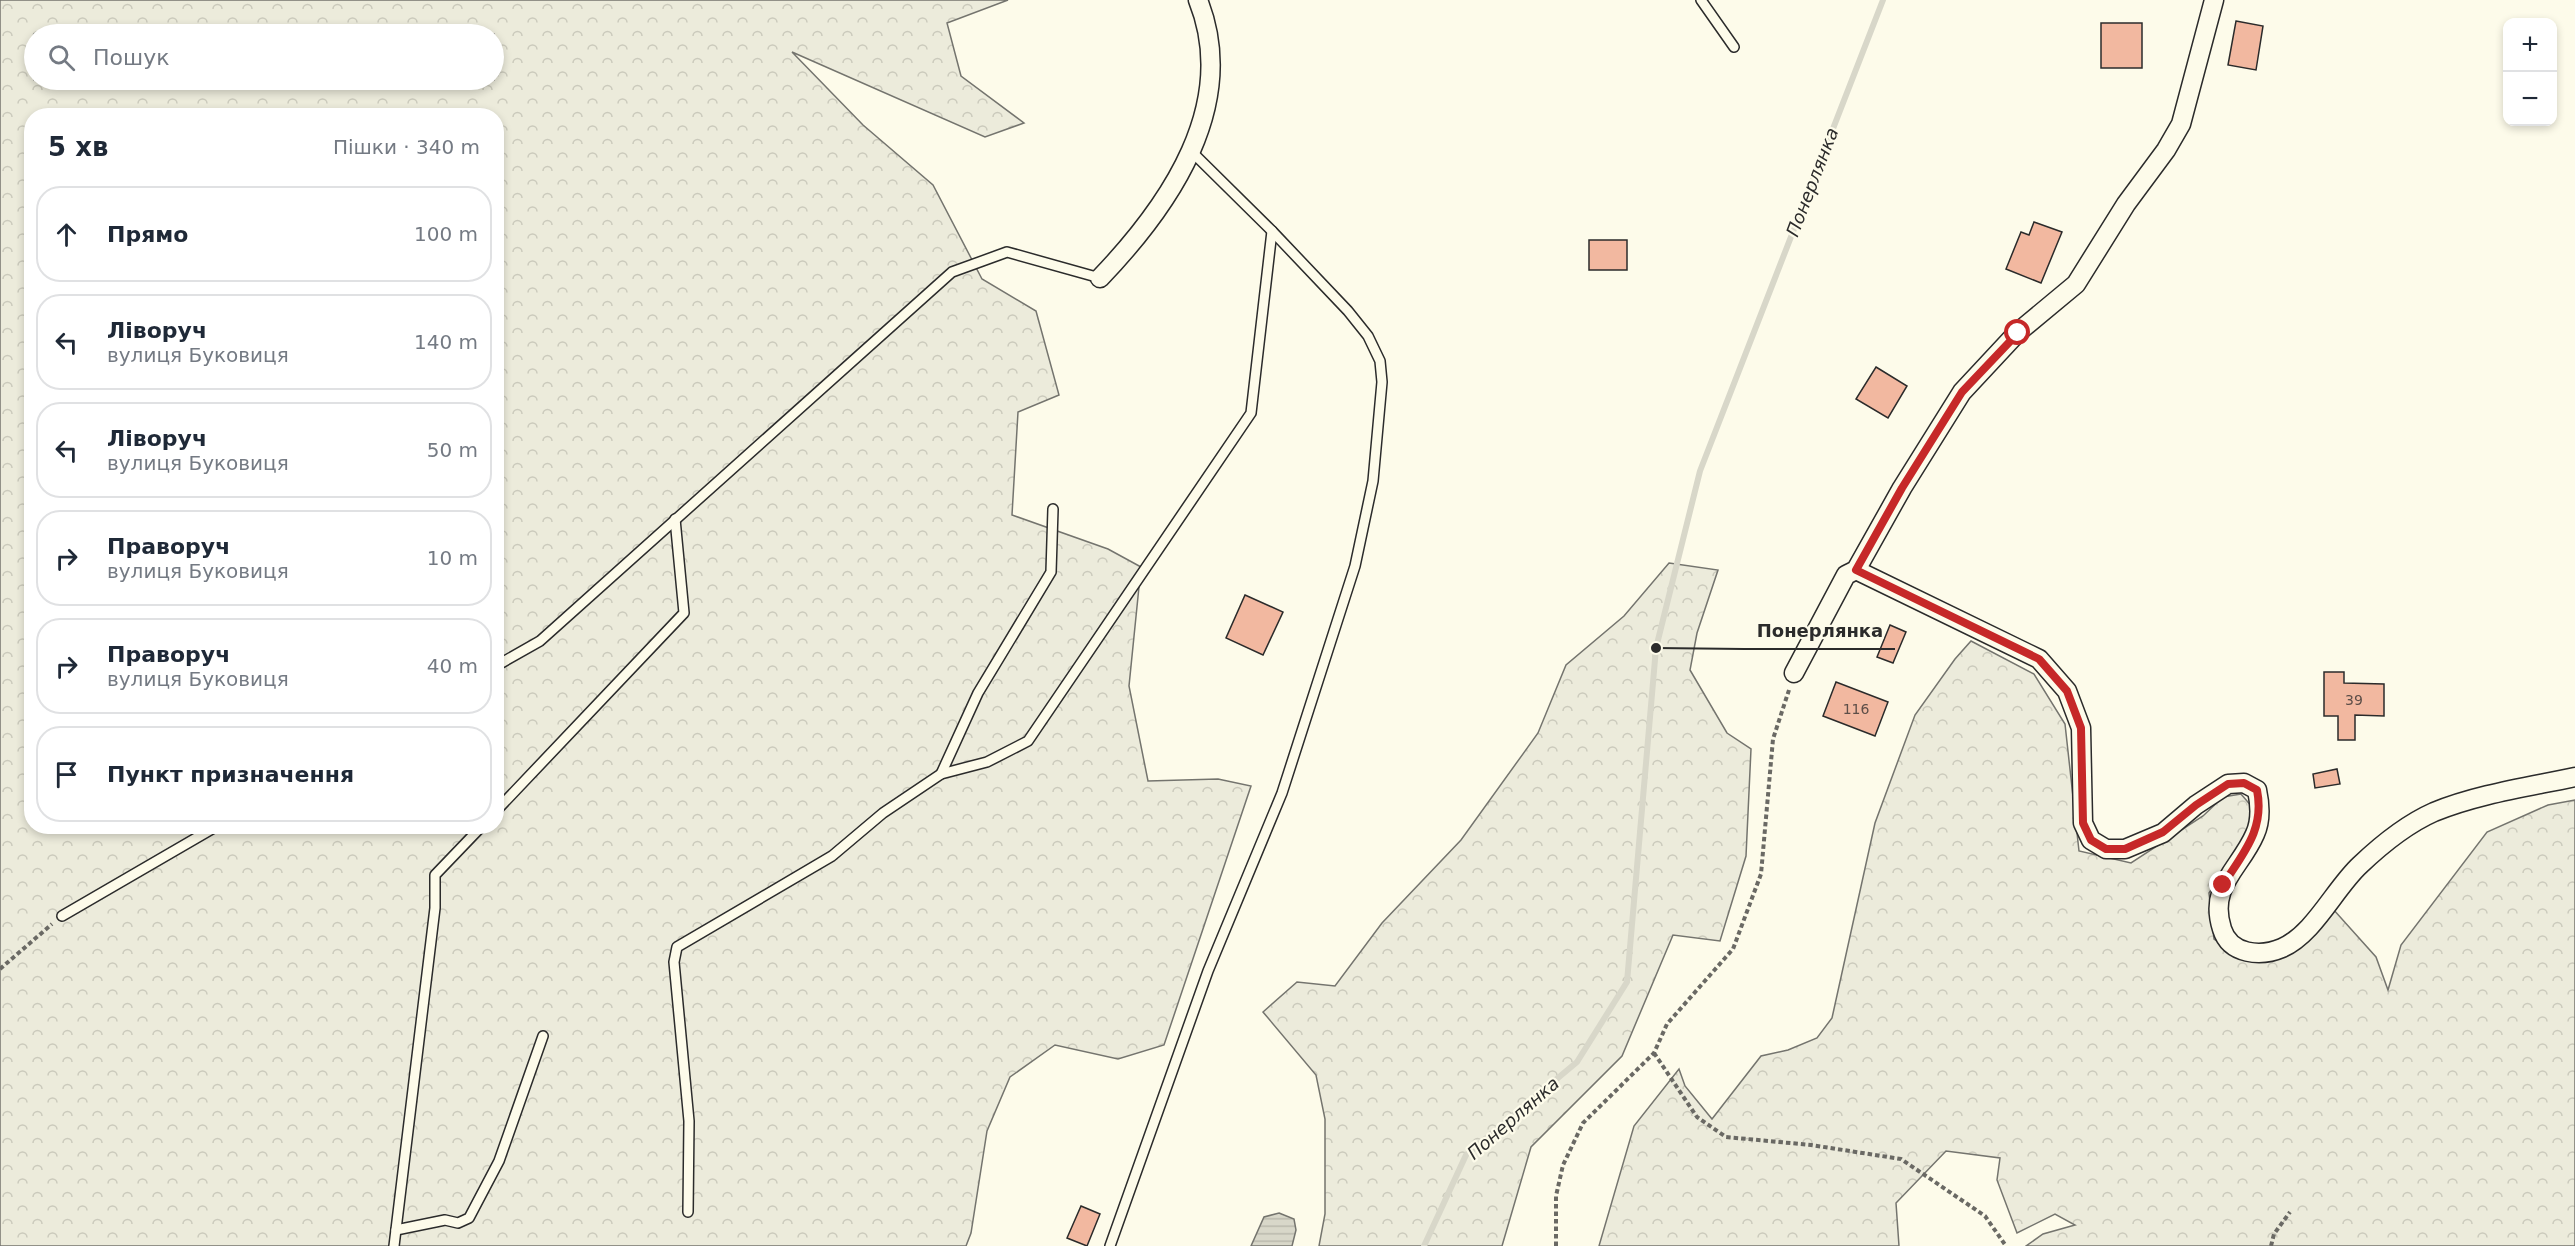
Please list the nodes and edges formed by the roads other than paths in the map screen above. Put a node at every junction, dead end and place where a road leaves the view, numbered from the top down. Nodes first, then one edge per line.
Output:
1 (1198, 0) edge
2 (1701, 0) edge
3 (2214, 0) edge
4 (1734, 47) dead end
5 (1191, 150) junction
6 (1272, 231) junction
7 (1100, 279) joint
8 (1053, 509) dead end
9 (675, 519) junction
10 (1856, 570) junction
11 (504, 661) edge
12 (1794, 673) road end
13 (941, 774) junction
14 (2575, 777) edge
15 (504, 803) edge
16 (203, 834) edge
17 (474, 834) edge
18 (62, 916) road end
19 (543, 1036) dead end
20 (688, 1212) dead end
21 (396, 1230) junction
22 (394, 1246) edge
23 (1110, 1246) edge

1 - 5 street
2 - 4 lane
3 - 10 street
5 - 6 lane
5 - 7 street
6 - 13 lane
6 - 23 lane
7 - 9 lane
8 - 13 lane
9 - 11 lane
9 - 15 lane
10 - 12 street
10 - 14 street
13 - 20 lane
16 - 18 lane
17 - 21 lane
19 - 21 lane
21 - 22 lane

